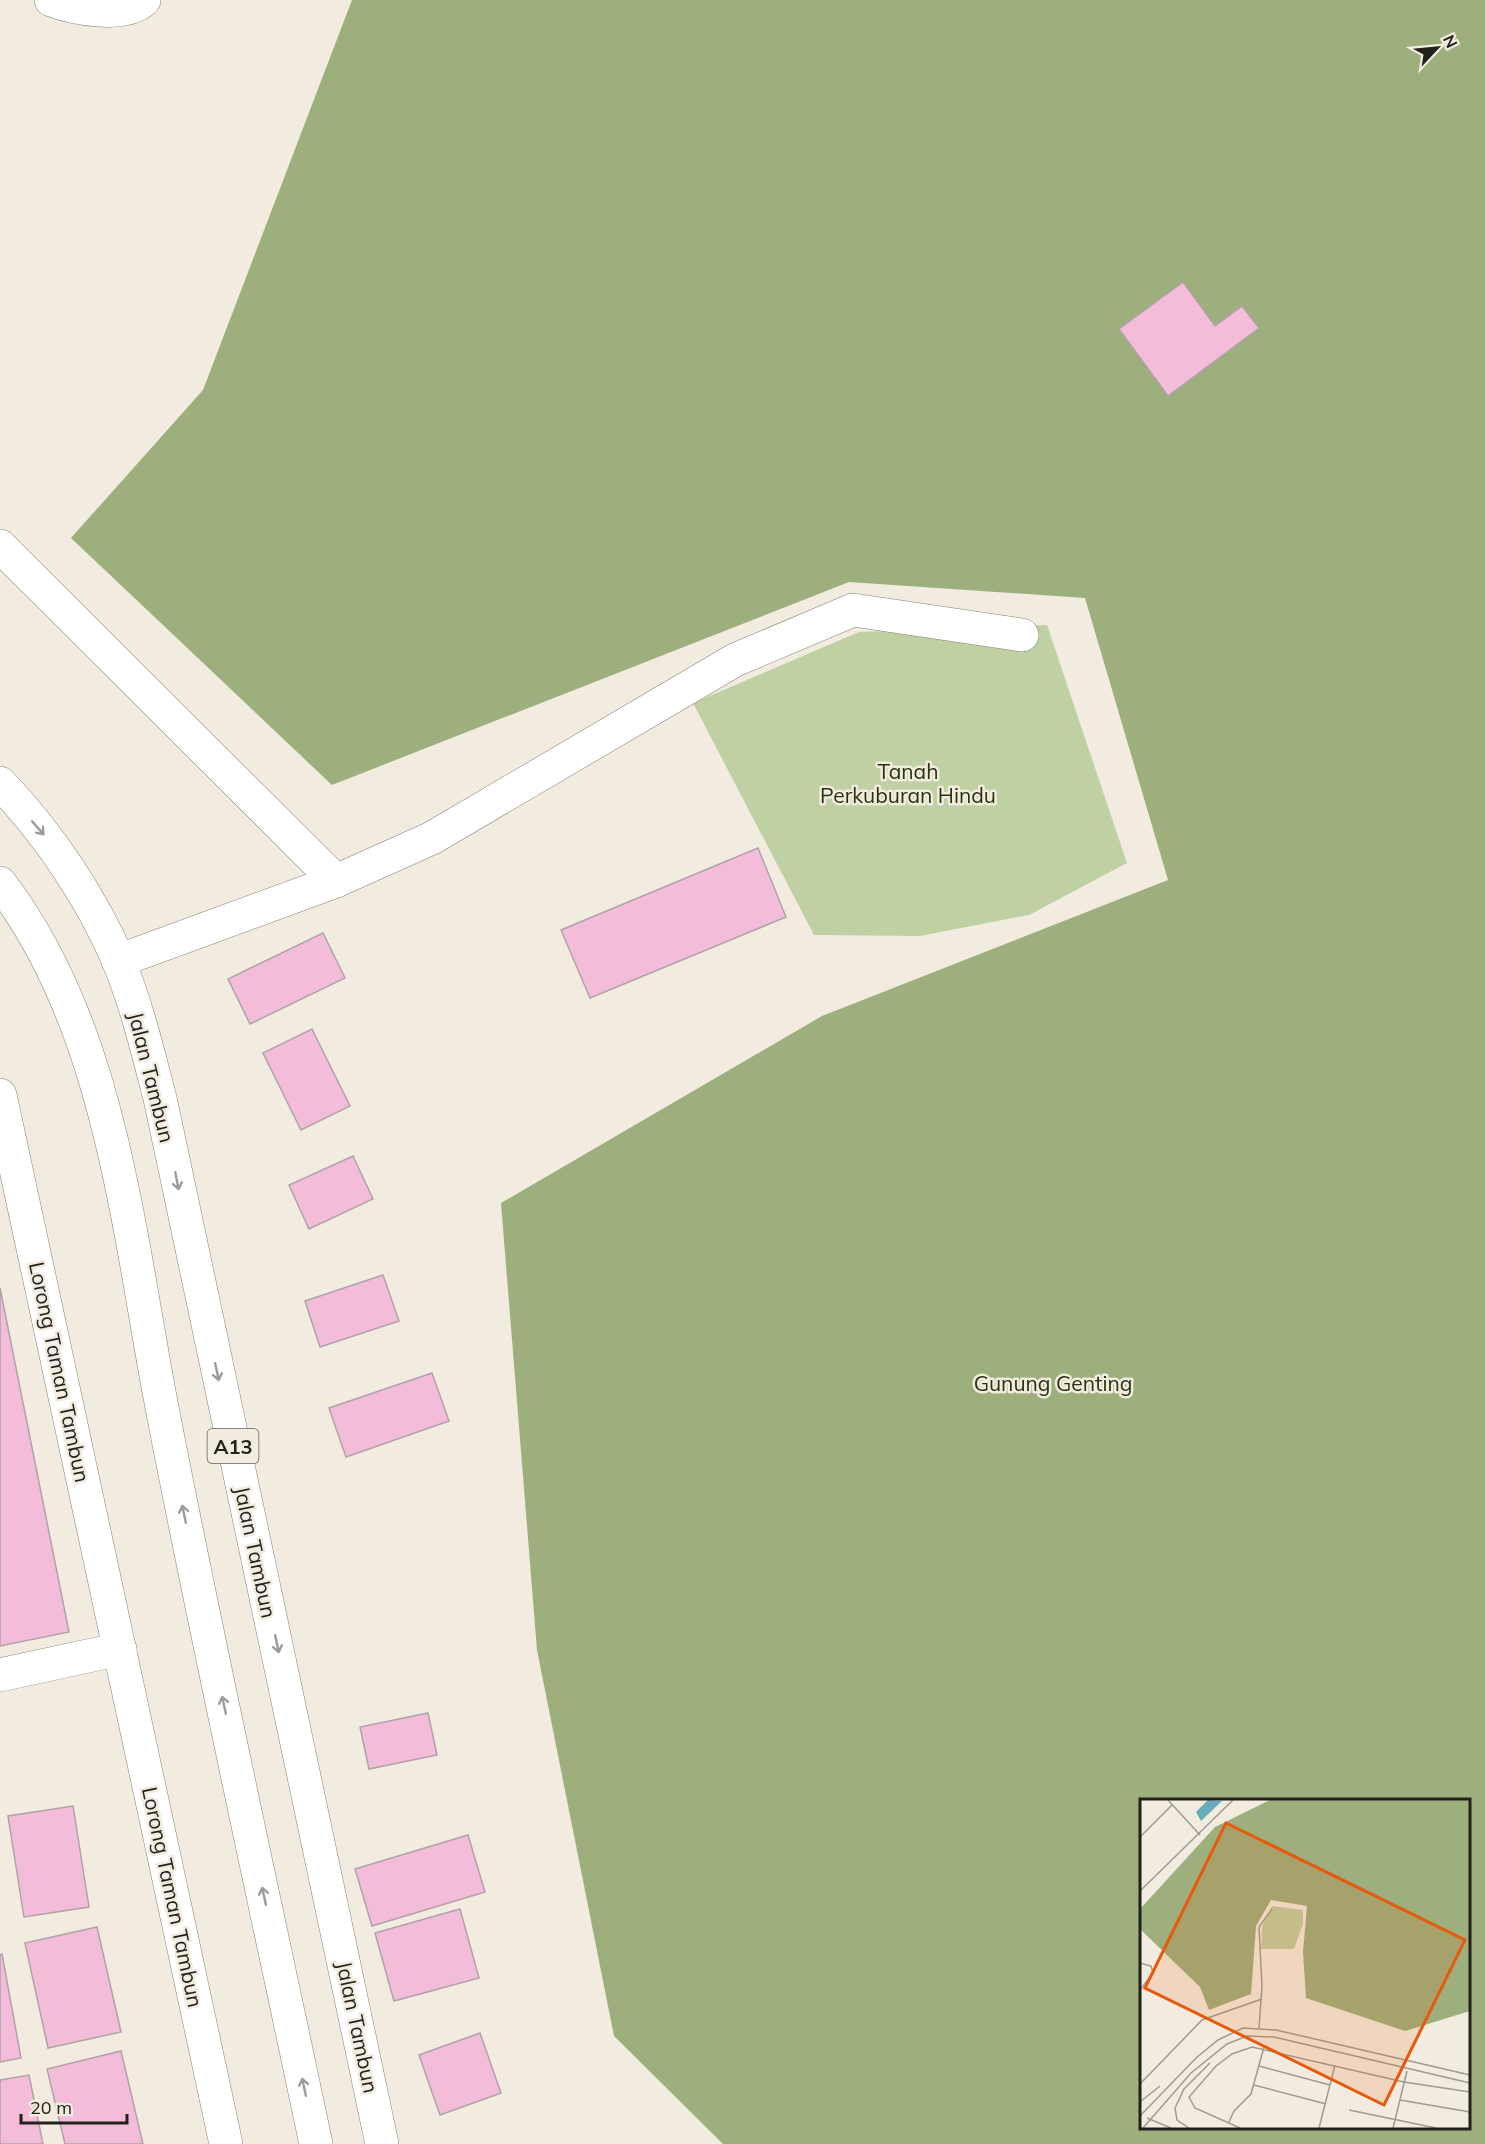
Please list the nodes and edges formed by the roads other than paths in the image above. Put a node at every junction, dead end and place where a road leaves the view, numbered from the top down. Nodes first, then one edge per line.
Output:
1 (51, 0) edge
2 (144, 0) edge
3 (0, 546) edge
4 (1023, 635) dead end
5 (0, 783) edge
6 (336, 881) junction
7 (0, 883) edge
8 (118, 960) junction
9 (0, 1095) edge
10 (120, 1649) junction
11 (0, 1675) edge
12 (226, 2144) edge
13 (316, 2144) edge
14 (382, 2144) edge

1 - 2 main road
3 - 6 main road
4 - 6 main road
5 -> 8 main road, Jalan Tambun / A13
6 - 8 main road
13 -> 7 main road
8 -> 14 main road, Jalan Tambun / A13
9 - 10 main road, Lorong Taman Tambun
10 - 11 main road
10 - 12 main road, Lorong Taman Tambun

